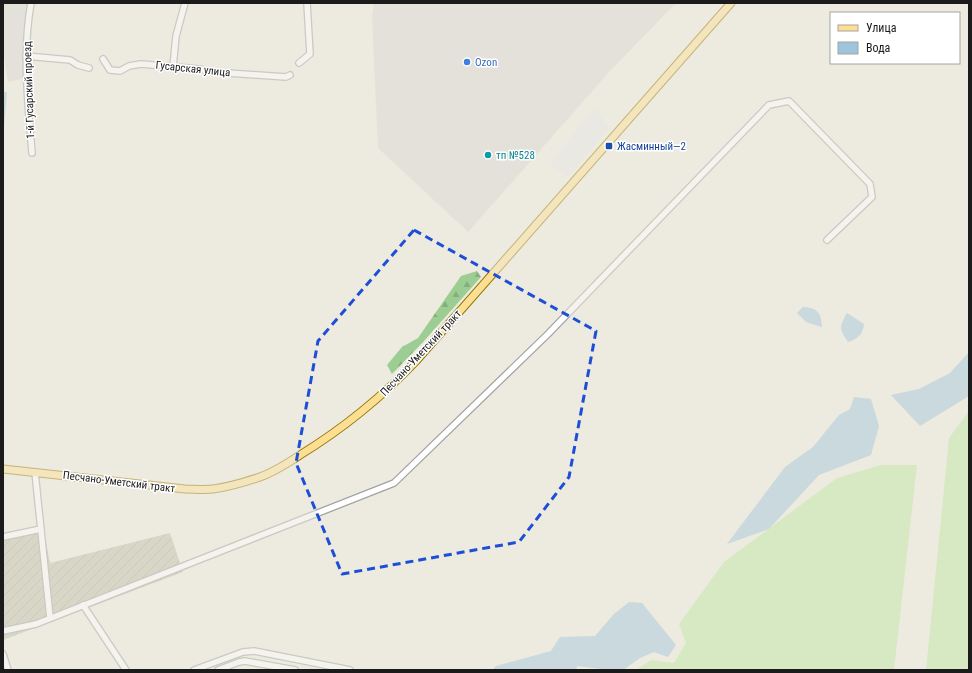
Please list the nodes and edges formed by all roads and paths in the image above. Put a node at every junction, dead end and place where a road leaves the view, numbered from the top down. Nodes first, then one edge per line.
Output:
1 (31, 3) edge
2 (185, 3) edge
3 (307, 3) edge
4 (731, 3) edge
5 (26, 56) junction
6 (103, 59) dead end
7 (299, 63) dead end
8 (173, 67) junction
9 (89, 68) dead end
10 (290, 74) dead end
11 (32, 153) dead end
12 (827, 240) dead end
13 (3, 469) edge
14 (35, 472) junction
15 (41, 529) junction
16 (3, 537) edge
17 (83, 605) junction
18 (50, 618) junction
19 (3, 631) edge
20 (3, 654) edge
21 (8, 670) edge
22 (126, 670) edge
23 (194, 670) edge
24 (218, 670) edge
25 (295, 670) edge
26 (350, 670) edge

1 - 5 street, 1-й Гусарский проезд
2 - 8 street
3 - 7 street
4 - 14 main road, Песчано-Уметский тракт
5 - 9 street
5 - 11 street, 1-й Гусарский проезд
6 - 8 street, Гусарская улица
8 - 10 street, Гусарская улица
12 - 17 street
13 - 14 main road, Песчано-Уметский тракт
14 - 15 street
15 - 16 street
15 - 18 street
17 - 18 street
17 - 22 street
18 - 19 street
20 - 21 street
23 - 26 street
24 - 25 street

